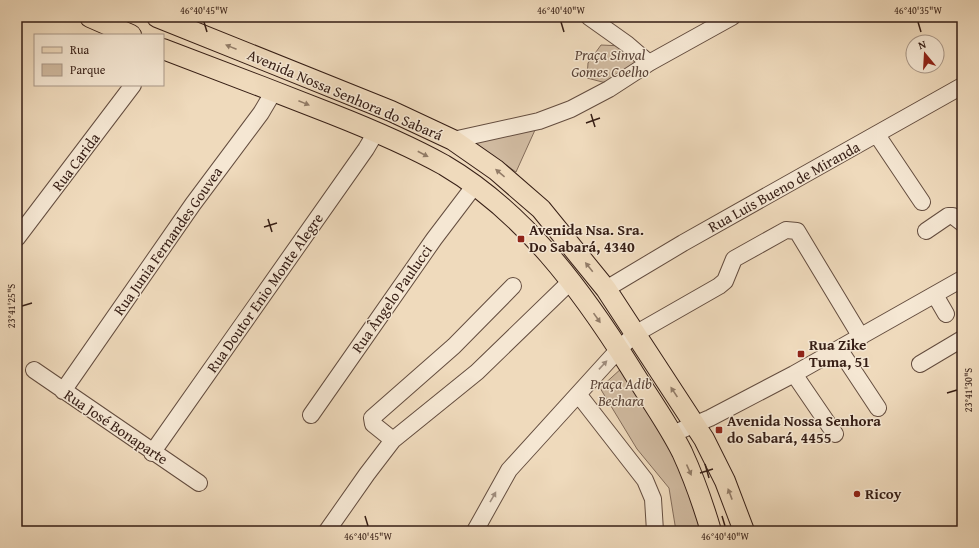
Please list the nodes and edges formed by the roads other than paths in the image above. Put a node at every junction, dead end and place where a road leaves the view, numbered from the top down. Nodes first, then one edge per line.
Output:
1 (90, 17) edge
2 (157, 17) edge
3 (589, 17) edge
4 (732, 17) edge
5 (129, 34) edge
6 (164, 49) edge
7 (649, 63) junction
8 (132, 86) edge
9 (962, 86) edge
10 (274, 91) junction
11 (376, 132) junction
12 (877, 135) junction
13 (453, 140) junction
14 (475, 185) junction
15 (922, 202) dead end
16 (962, 223) edge
17 (926, 231) dead end
18 (17, 238) edge
19 (962, 279) edge
20 (571, 281) junction
21 (513, 286) dead end
22 (606, 289) junction
23 (935, 295) junction
24 (946, 314) dead end
25 (635, 334) junction
26 (861, 336) junction
27 (962, 339) edge
28 (619, 349) junction
29 (839, 349) junction
30 (920, 364) dead end
31 (34, 370) dead end
32 (794, 374) junction
33 (63, 391) junction
34 (578, 394) junction
35 (878, 408) dead end
36 (311, 415) dead end
37 (696, 424) junction
38 (672, 434) junction
39 (835, 434) dead end
40 (393, 440) junction
41 (152, 453) junction
42 (199, 483) dead end
43 (327, 531) edge
44 (475, 531) edge
45 (655, 531) edge
46 (711, 531) edge
47 (744, 531) edge

1 - 5 main road
13 -> 2 main road, Avenida Nossa Senhora do Sabará
3 - 7 street
4 - 7 street
6 - 10 main road, Avenida Nossa Senhora do Sabará
7 - 13 street
8 - 18 street, Rua Carida
9 - 12 street, Rua Luis Bueno de Miranda
10 -> 11 main road, Avenida Nossa Senhora do Sabará
10 - 33 street, Rua Junia Fernandes Gouvea
11 -> 14 main road, Avenida Nossa Senhora do Sabará
11 - 41 street, Rua Doutor Enio Monte Alegre
12 - 15 street
12 - 22 street, Rua Luis Bueno de Miranda
22 -> 13 main road, Avenida Nossa Senhora do Sabará
14 - 20 main road, Avenida Nossa Senhora do Sabará
14 - 36 street, Rua Ângelo Paulucci
16 - 17 street
19 - 23 street
20 -> 28 main road, Avenida Nossa Senhora do Sabará
20 - 40 street
21 - 40 street
22 - 25 main road, Avenida Nossa Senhora do Sabará
23 - 24 street
23 - 26 street
25 - 26 street
25 - 28 street
37 -> 25 main road, Avenida Nossa Senhora do Sabará
26 - 29 street
27 - 30 street
34 -> 28 street
28 - 38 main road, Avenida Nossa Senhora do Sabará
29 - 32 street
29 - 35 street
31 - 33 street, Rua José Bonaparte
32 - 37 street
32 - 39 street
33 - 41 street, Rua José Bonaparte
44 -> 34 street
34 - 45 street
37 - 38 street
47 -> 37 main road, Avenida Nossa Senhora do Sabará
38 -> 46 main road, Avenida Nossa Senhora do Sabará
40 - 43 street
41 - 42 street, Rua José Bonaparte

